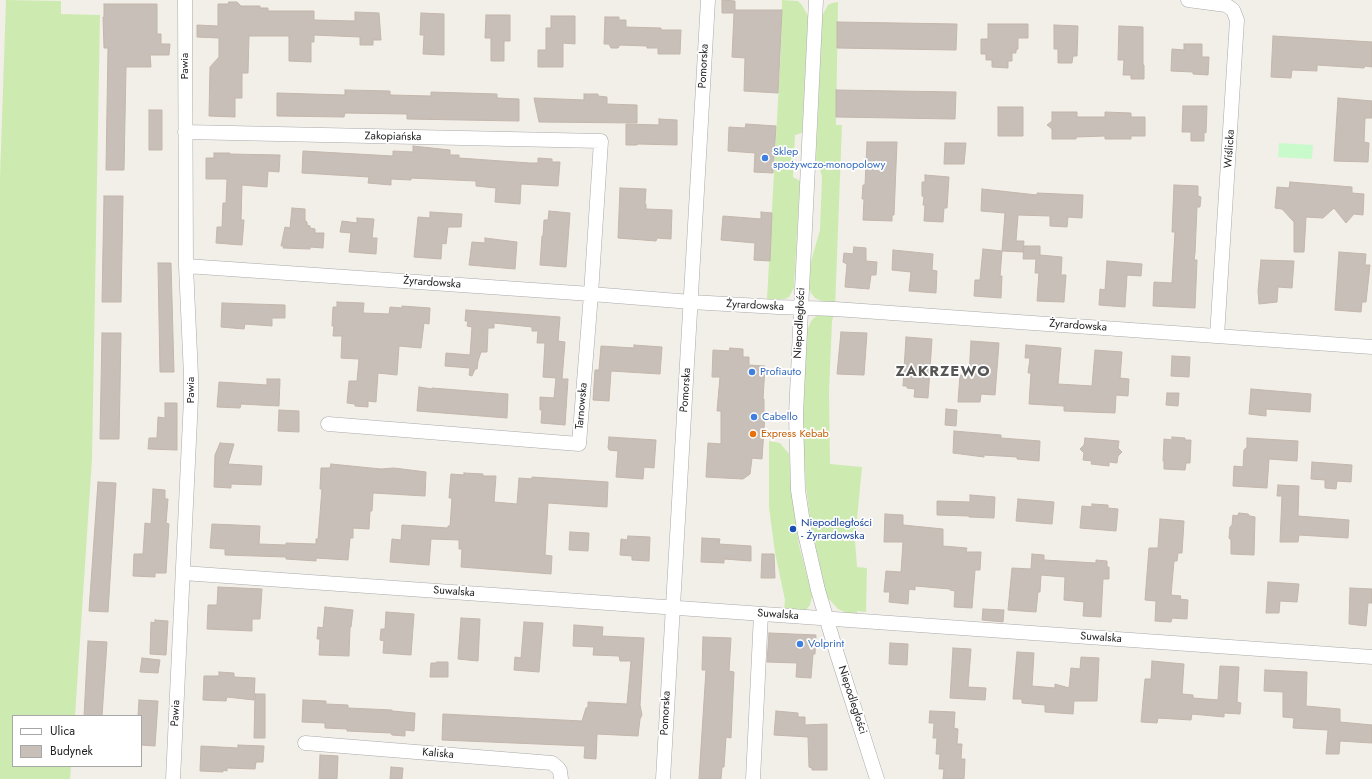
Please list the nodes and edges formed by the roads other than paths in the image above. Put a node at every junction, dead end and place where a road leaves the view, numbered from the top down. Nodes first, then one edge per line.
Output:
1 (186, 0) edge
2 (708, 0) edge
3 (816, 0) edge
4 (1188, 0) edge
5 (185, 132) junction
6 (601, 141) joint
7 (186, 266) junction
8 (591, 294) junction
9 (691, 302) junction
10 (800, 308) junction
11 (1217, 336) junction
12 (1372, 347) edge
13 (328, 424) dead end
14 (183, 573) junction
15 (672, 608) junction
16 (761, 614) junction
17 (826, 618) junction
18 (1372, 657) edge
19 (305, 743) dead end
20 (173, 779) edge
21 (561, 779) edge
22 (663, 779) edge
23 (753, 779) edge
24 (877, 779) edge

1 - 5 street, Pawia
2 - 9 street, Pomorska
3 - 10 street, Niepodległości
4 - 11 street, Wiślicka
5 - 6 street, Zakopiańska
5 - 7 street, Pawia
6 - 8 street, Tarnowska
7 - 8 street, Żyrardowska
7 - 14 street, Pawia
8 - 9 street, Żyrardowska
8 - 13 street, Tarnowska
9 - 10 street, Żyrardowska
9 - 15 street, Pomorska
10 - 11 street, Żyrardowska
10 - 17 street, Niepodległości
11 - 12 street, Żyrardowska
14 - 15 street, Suwalska
14 - 20 street, Pawia
15 - 16 street, Suwalska
15 - 22 street, Pomorska
16 - 17 street, Suwalska
16 - 23 street
17 - 18 street, Suwalska
17 - 24 street, Niepodległości
19 - 21 street, Kaliska

